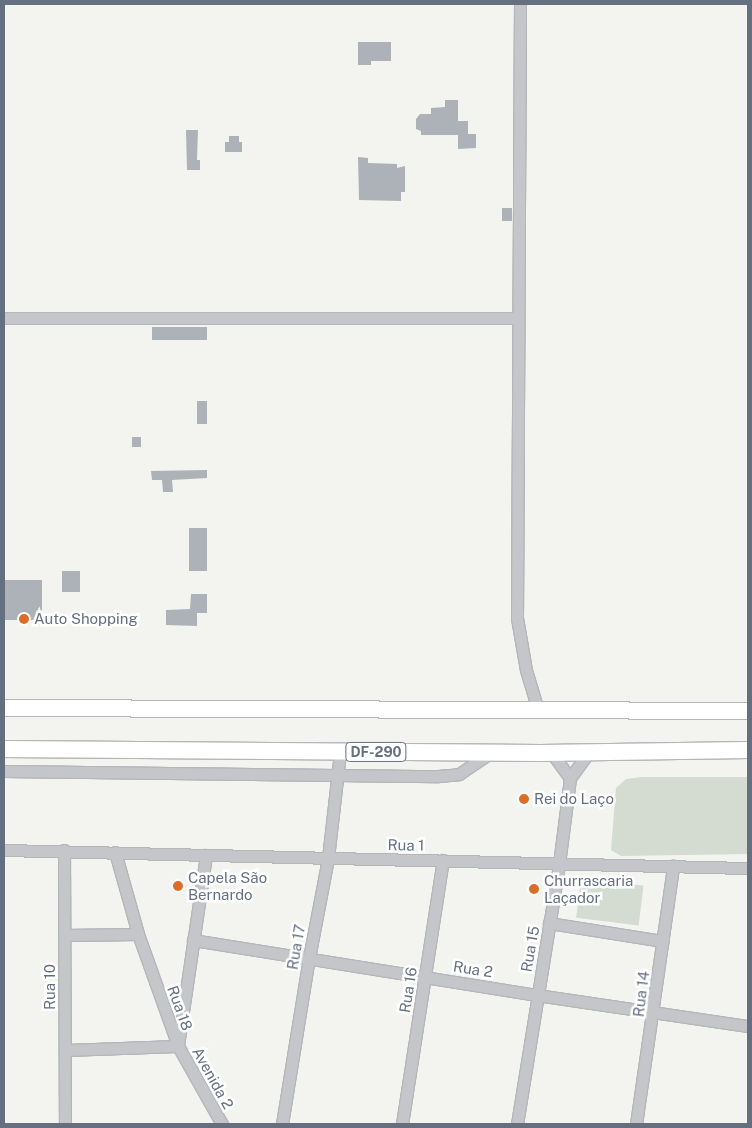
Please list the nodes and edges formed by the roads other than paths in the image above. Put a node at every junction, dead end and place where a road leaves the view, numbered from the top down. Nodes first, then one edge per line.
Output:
1 (520, 4) edge
2 (4, 318) edge
3 (518, 318) junction
4 (4, 708) edge
5 (538, 710) junction
6 (745, 712) edge
7 (4, 749) edge
8 (747, 750) edge
9 (340, 752) junction
10 (491, 752) junction
11 (551, 752) junction
12 (588, 753) junction
13 (4, 771) edge
14 (338, 774) junction
15 (570, 778) junction
16 (4, 850) edge
17 (64, 850) junction
18 (114, 852) junction
19 (206, 855) junction
20 (328, 858) junction
21 (443, 860) junction
22 (559, 864) junction
23 (673, 866) junction
24 (748, 868) edge
25 (549, 923) junction
26 (138, 934) junction
27 (65, 935) junction
28 (193, 940) junction
29 (663, 941) junction
30 (309, 958) junction
31 (425, 977) junction
32 (537, 995) junction
33 (654, 1012) junction
34 (748, 1026) edge
35 (178, 1046) junction
36 (65, 1050) junction
37 (65, 1124) edge
38 (222, 1124) edge
39 (282, 1124) edge
40 (402, 1124) edge
41 (517, 1124) edge
42 (636, 1124) edge

1 - 3 street
2 - 3 street
3 - 5 street
4 - 5 highway
5 - 6 highway
7 - 9 highway, DF-290
8 - 12 highway, DF-290
9 - 10 highway, DF-290
9 - 14 street, Rua 17
10 - 11 highway, DF-290
10 - 14 street
11 - 12 highway, DF-290
11 - 15 street
12 - 15 street
13 - 14 street
14 - 20 street, Rua 17
15 - 22 street, Rua 15
16 - 17 street
17 - 18 street, Rua 1
17 - 27 street, Rua 10
18 - 19 street, Rua 1
18 - 26 street, Rua 18
19 - 20 street, Rua 1
19 - 28 street, Rua 18
20 - 21 street, Rua 1
20 - 30 street, Rua 17
21 - 22 street, Rua 1
21 - 31 street, Rua 16
22 - 23 street, Rua 1
22 - 25 street, Rua 15
23 - 24 street, Rua 1
23 - 29 street, Rua 14
25 - 29 street
25 - 32 street, Rua 15
26 - 27 street
26 - 35 street, Rua 18
27 - 36 street, Rua 10
28 - 30 street, Rua 2
28 - 35 street, Rua 18
29 - 33 street, Rua 14
30 - 31 street, Rua 2
30 - 39 street, Rua 17
31 - 32 street, Rua 2
31 - 40 street, Rua 16
32 - 33 street, Rua 2
32 - 41 street, Rua 15
33 - 34 street, Rua 2
33 - 42 street, Rua 14
35 - 36 street
35 - 38 street, Avenida 2
36 - 37 street, Rua 10

